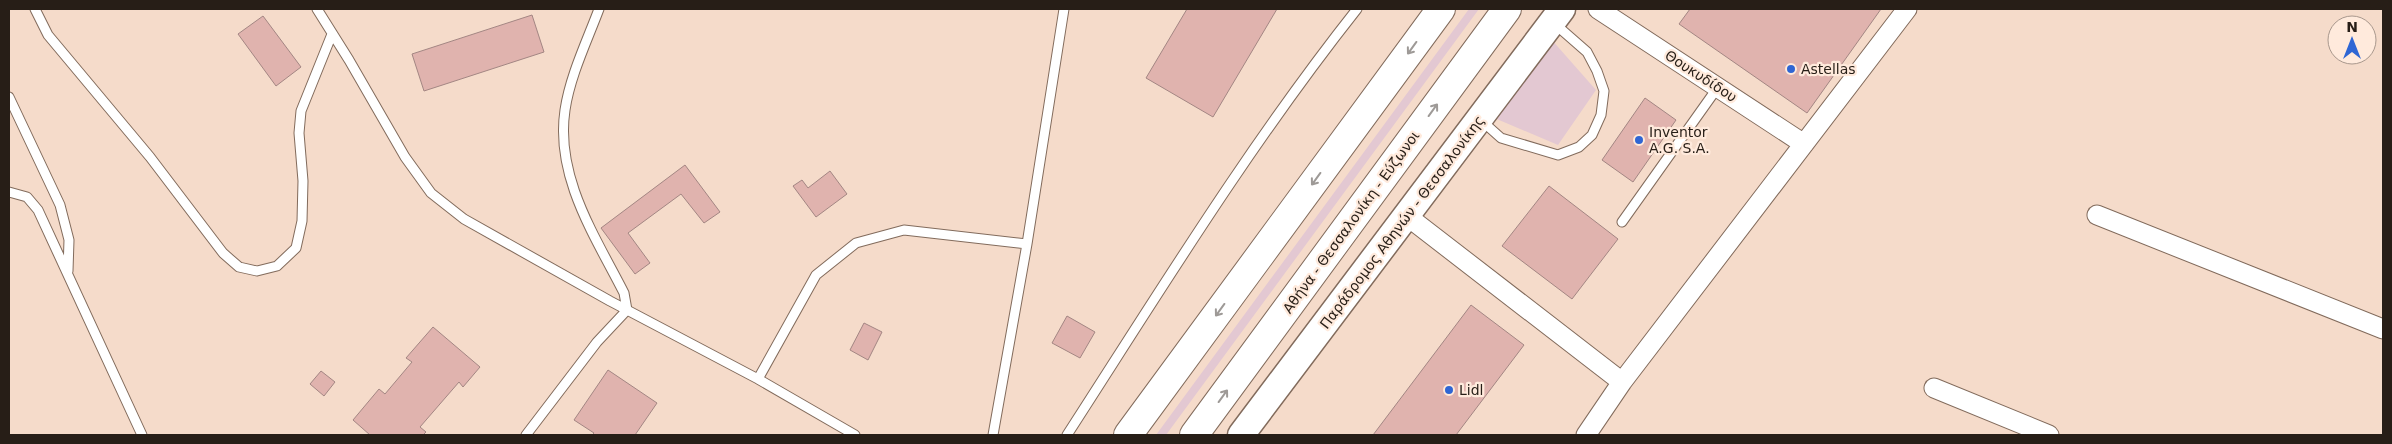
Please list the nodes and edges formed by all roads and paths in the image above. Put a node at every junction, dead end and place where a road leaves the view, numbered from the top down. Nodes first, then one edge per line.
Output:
1 (34, 9) edge
2 (317, 9) edge
3 (599, 9) edge
4 (1064, 9) edge
5 (1357, 9) edge
6 (1441, 9) edge
7 (1508, 9) edge
8 (1598, 9) edge
9 (1907, 9) edge
10 (1557, 15) edge
11 (332, 34) junction
12 (1718, 87) junction
13 (9, 97) edge
14 (1480, 119) junction
15 (1804, 144) junction
16 (9, 192) edge
17 (2097, 215) dead end
18 (1407, 216) junction
19 (1622, 222) dead end
20 (1027, 244) junction
21 (67, 274) junction
22 (627, 310) junction
23 (2383, 329) edge
24 (758, 379) junction
25 (1622, 382) junction
26 (1934, 388) dead end
27 (142, 435) edge
28 (526, 435) edge
29 (855, 435) edge
30 (993, 435) edge
31 (1067, 435) edge
32 (1128, 435) edge
33 (1194, 435) edge
34 (1241, 435) edge
35 (1586, 435) edge
36 (2049, 435) edge

1 - 11 lane
2 - 11 lane
3 - 22 lane
4 - 20 lane
5 - 31 lane
6 -> 32 highway
33 -> 7 highway, Αθήνα - Θεσσαλονίκη - Εύζωνοι
8 - 12 street, Θουκυδίδου
9 - 15 street
10 - 14 main road, Παράδρομος Αθηνών - Θεσσαλονίκης
10 - 14 lane
11 - 22 lane
12 - 15 street, Θουκυδίδου
12 - 19 lane
13 - 21 lane
14 - 18 main road, Παράδρομος Αθηνών - Θεσσαλονίκης
15 - 25 street
16 - 21 lane
17 - 23 street
18 - 25 street
18 - 34 main road, Παράδρομος Αθηνών - Θεσσαλονίκης
20 - 24 lane
20 - 30 lane
21 - 27 lane
22 - 24 lane
22 - 28 lane
24 - 29 lane
25 - 35 street
26 - 36 street

